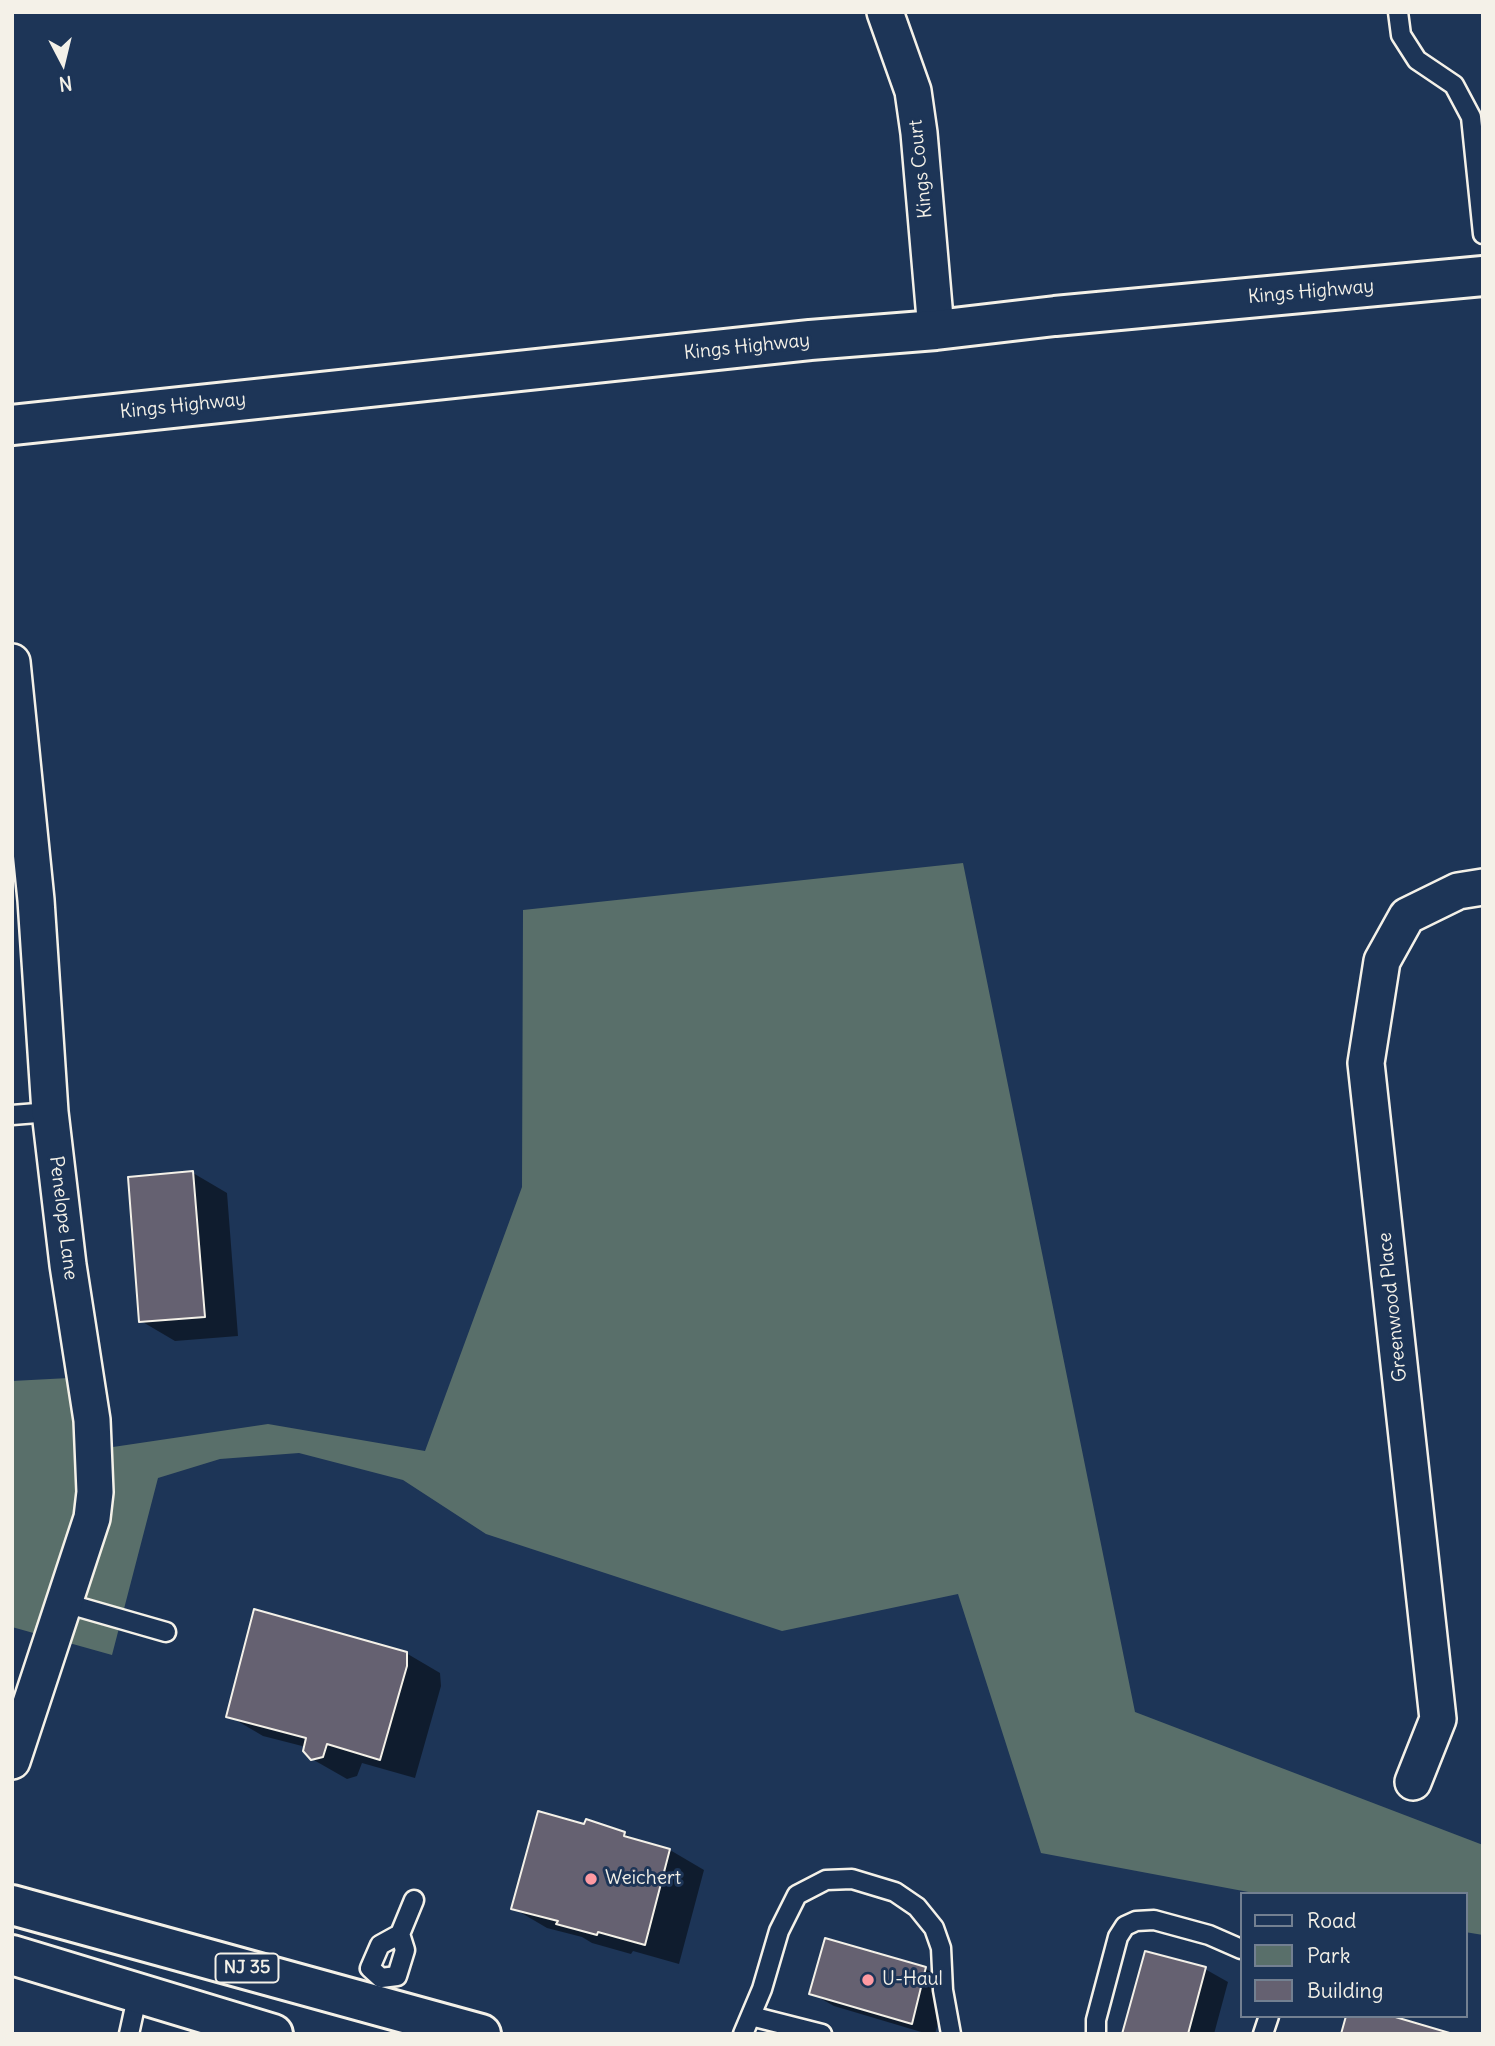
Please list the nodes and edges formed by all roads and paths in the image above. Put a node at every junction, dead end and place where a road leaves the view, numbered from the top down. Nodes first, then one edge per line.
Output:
1 (886, 12) edge
2 (1398, 12) edge
3 (1483, 234) edge
4 (1483, 276) edge
5 (936, 330) junction
6 (12, 425) edge
7 (12, 662) edge
8 (1483, 887) edge
9 (50, 1112) junction
10 (12, 1115) edge
11 (65, 1603) junction
12 (166, 1632) dead end
13 (12, 1761) edge
14 (1413, 1782) dead end
15 (414, 1900) dead end
16 (12, 1905) edge
17 (400, 1934) junction
18 (1240, 1949) edge
19 (12, 1955) edge
20 (377, 1990) junction
21 (138, 1993) junction
22 (751, 2016) junction
23 (212, 2025) edge
24 (129, 2034) edge
25 (273, 2034) edge
26 (481, 2034) edge
27 (743, 2034) edge
28 (822, 2034) edge
29 (951, 2034) edge
30 (1096, 2034) edge

1 - 5 street, Kings Court
2 - 3 lane
4 - 5 main road, Kings Highway
5 - 6 main road, Kings Highway
7 - 9 street, Penelope Lane
8 - 14 street, Greenwood Place
9 - 10 lane
9 - 11 street, Penelope Lane
11 - 12 lane
11 - 13 street, Penelope Lane
15 - 17 lane
16 - 20 main road, NJ 35
17 - 20 lane
17 - 20 lane
18 - 30 lane
19 - 21 main road
20 - 26 main road, NJ 35
21 - 23 main road
21 - 24 lane
22 - 27 lane
22 - 28 lane
22 - 29 lane
23 - 25 main road

